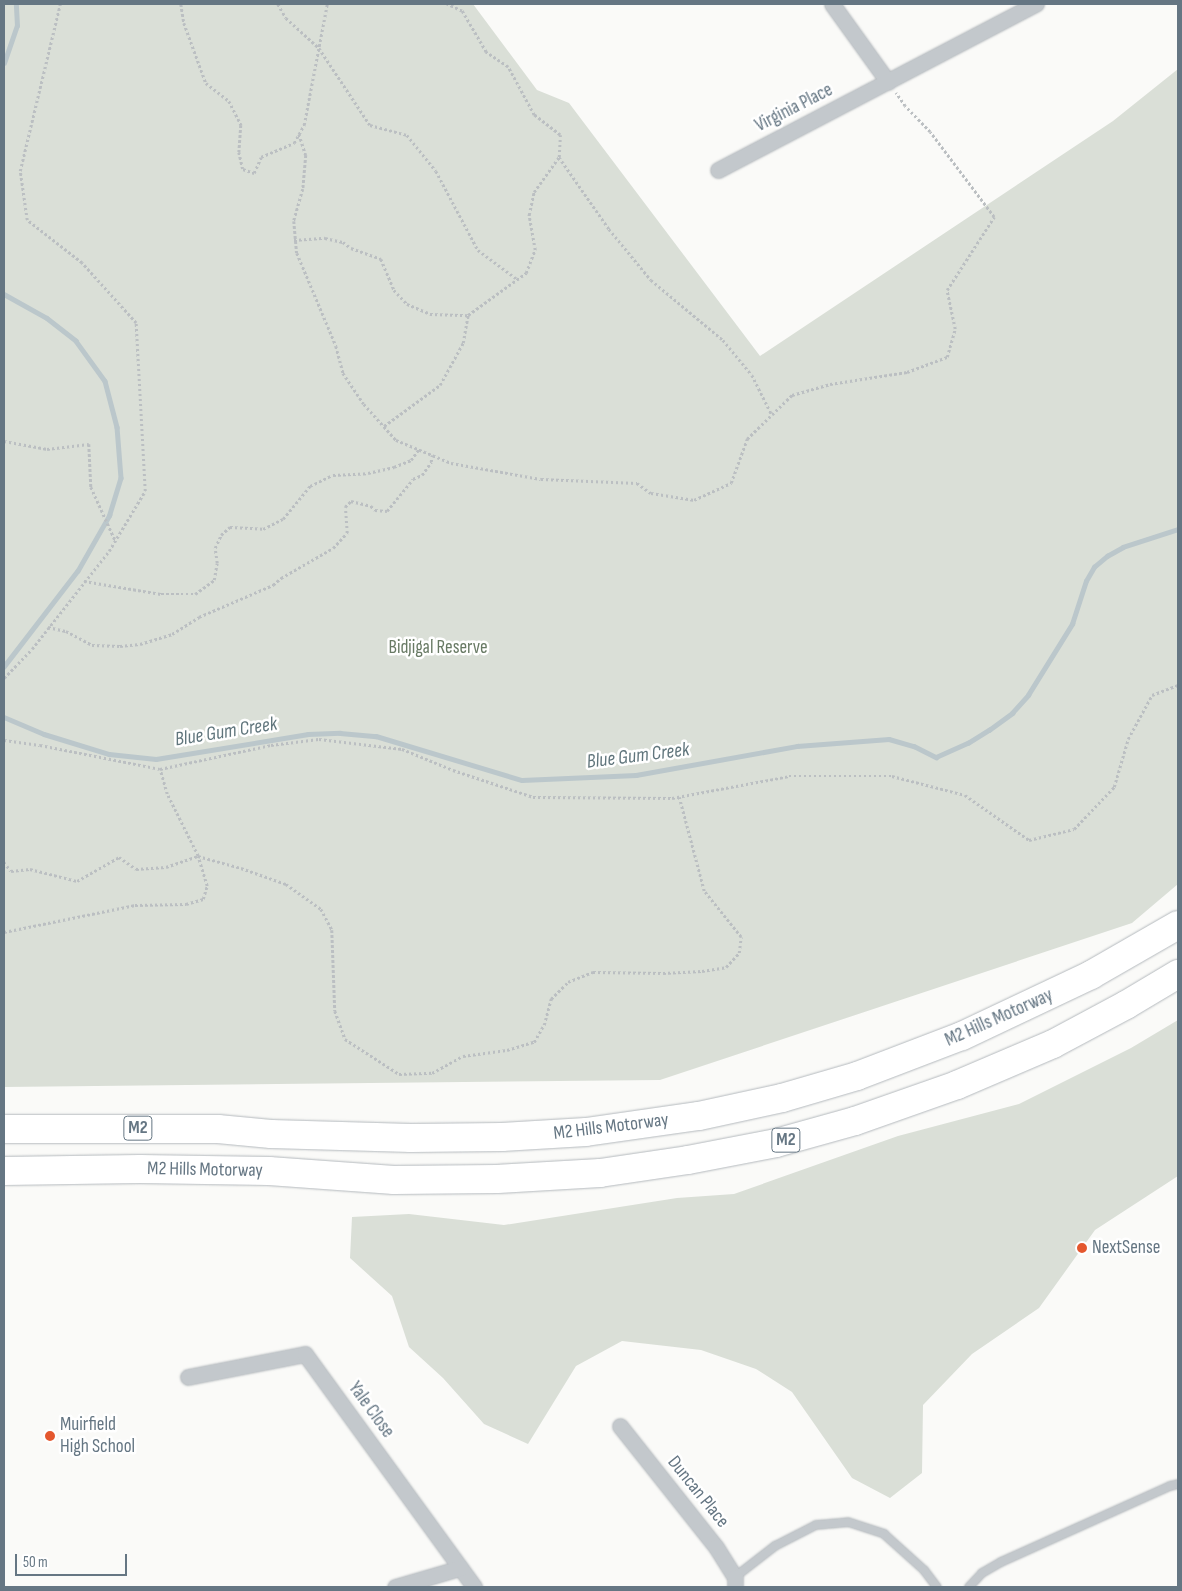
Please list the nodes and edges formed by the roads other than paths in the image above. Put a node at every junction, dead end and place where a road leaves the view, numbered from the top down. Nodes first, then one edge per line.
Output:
1 (832, 4) edge
2 (1036, 4) edge
3 (888, 82) junction
4 (718, 170) dead end
5 (1178, 925) edge
6 (1178, 974) edge
7 (4, 1128) edge
8 (4, 1171) edge
9 (188, 1377) dead end
10 (620, 1426) dead end
11 (1178, 1484) edge
12 (460, 1568) junction
13 (735, 1582) edge
14 (396, 1587) edge
15 (474, 1587) edge
16 (937, 1587) edge
17 (969, 1587) edge

1 - 3 street
2 - 3 street, Virginia Place
3 - 4 street, Virginia Place
5 - 7 highway, M2 Hills Motorway / M2
6 - 8 highway, M2 Hills Motorway / M2
9 - 12 street, Yale Close
10 - 13 street, Duncan Place
11 - 17 lane
12 - 14 street
12 - 15 street, Yale Close
13 - 16 lane

